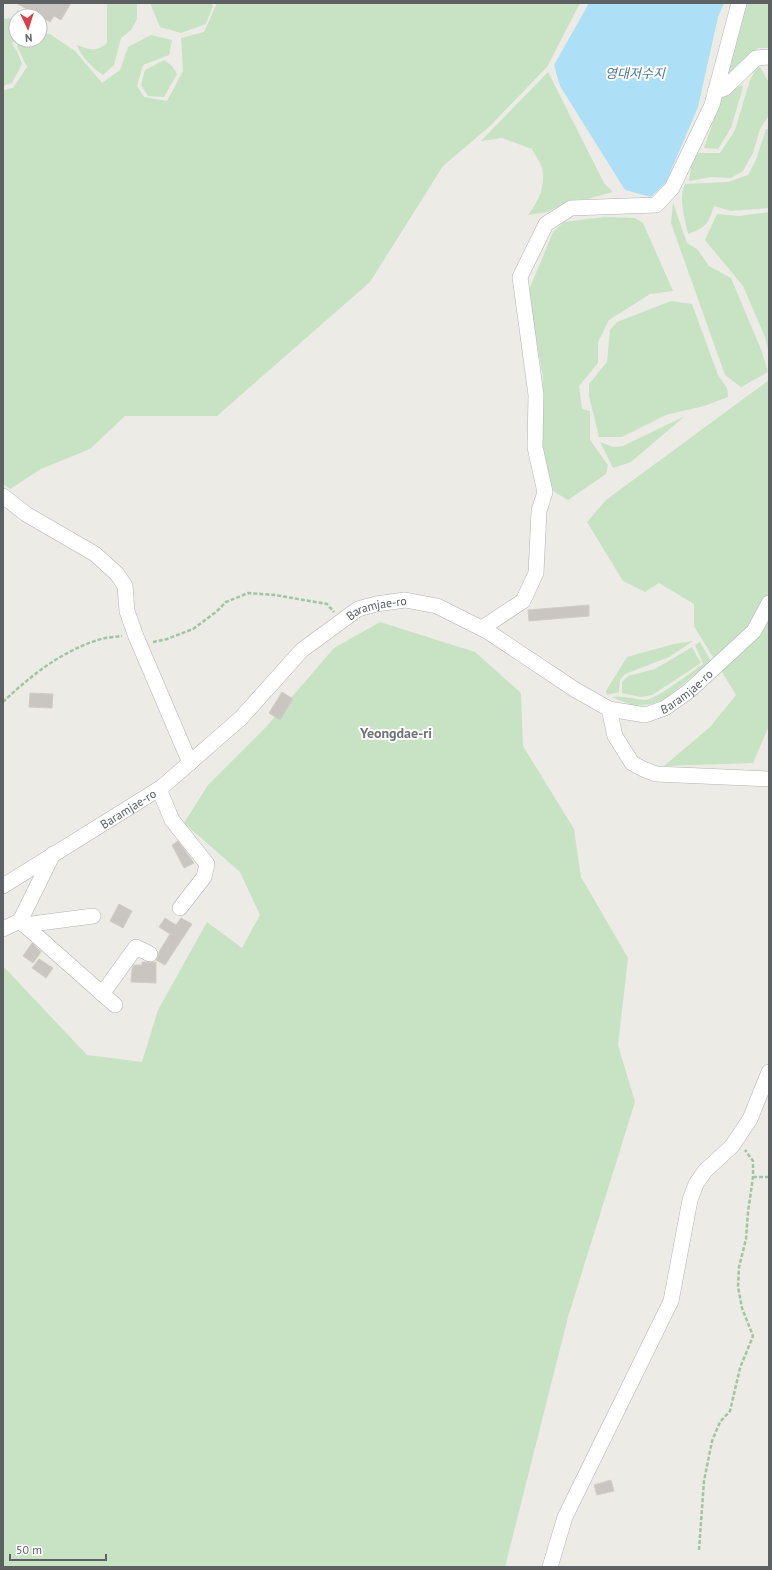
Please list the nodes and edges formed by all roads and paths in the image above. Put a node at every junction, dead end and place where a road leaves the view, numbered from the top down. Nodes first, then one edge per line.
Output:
1 (739, 3) edge
2 (769, 57) edge
3 (715, 92) junction
4 (3, 496) edge
5 (769, 603) edge
6 (342, 621) junction
7 (482, 628) junction
8 (137, 640) junction
9 (3, 702) edge
10 (609, 708) junction
11 (190, 763) junction
12 (769, 779) edge
13 (159, 789) junction
14 (53, 854) junction
15 (3, 886) edge
16 (180, 908) dead end
17 (93, 916) dead end
18 (22, 923) junction
19 (3, 929) edge
20 (150, 954) dead end
21 (102, 994) junction
22 (115, 1005) dead end
23 (769, 1072) edge
24 (737, 1138) junction
25 (753, 1177) junction
26 (769, 1178) edge
27 (699, 1550) dead end
28 (550, 1567) edge

1 - 3 street
2 - 3 street
3 - 7 street
4 - 8 street
5 - 10 street, Baramjae-ro
6 - 7 street, Baramjae-ro
6 - 8 path
6 - 11 street, Baramjae-ro
7 - 10 street, Baramjae-ro
8 - 9 path
8 - 11 street
10 - 12 street
11 - 13 street, Baramjae-ro
13 - 14 street, Baramjae-ro
13 - 16 street
14 - 15 street, Baramjae-ro
14 - 18 street
17 - 18 street
18 - 19 street
18 - 21 street
20 - 21 street
21 - 22 street
23 - 24 street
24 - 25 path
24 - 28 street
25 - 26 path
25 - 27 path

